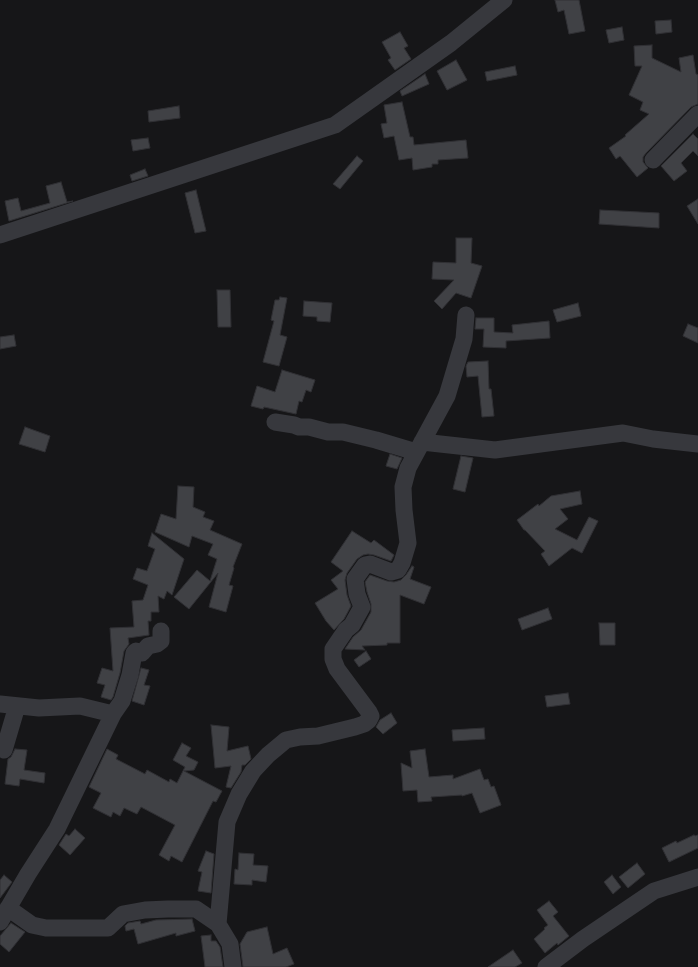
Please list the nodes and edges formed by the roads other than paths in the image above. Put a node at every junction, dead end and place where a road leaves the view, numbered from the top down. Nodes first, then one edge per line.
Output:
1 (504, 0) edge
2 (698, 114) edge
3 (653, 160) dead end
4 (0, 236) edge
5 (466, 315) dead end
6 (276, 422) dead end
7 (698, 444) edge
8 (419, 447) junction
9 (161, 631) dead end
10 (0, 704) edge
11 (17, 706) junction
12 (113, 714) junction
13 (4, 750) dead end
14 (698, 877) edge
15 (4, 915) edge
16 (218, 924) junction
17 (233, 967) edge
18 (546, 967) edge

1 - 4 street
2 - 3 street
5 - 8 street
6 - 8 street
7 - 8 street
8 - 16 street
9 - 12 street
10 - 11 street
11 - 12 street
11 - 13 street
12 - 15 street
14 - 18 street
15 - 16 street
16 - 17 street

